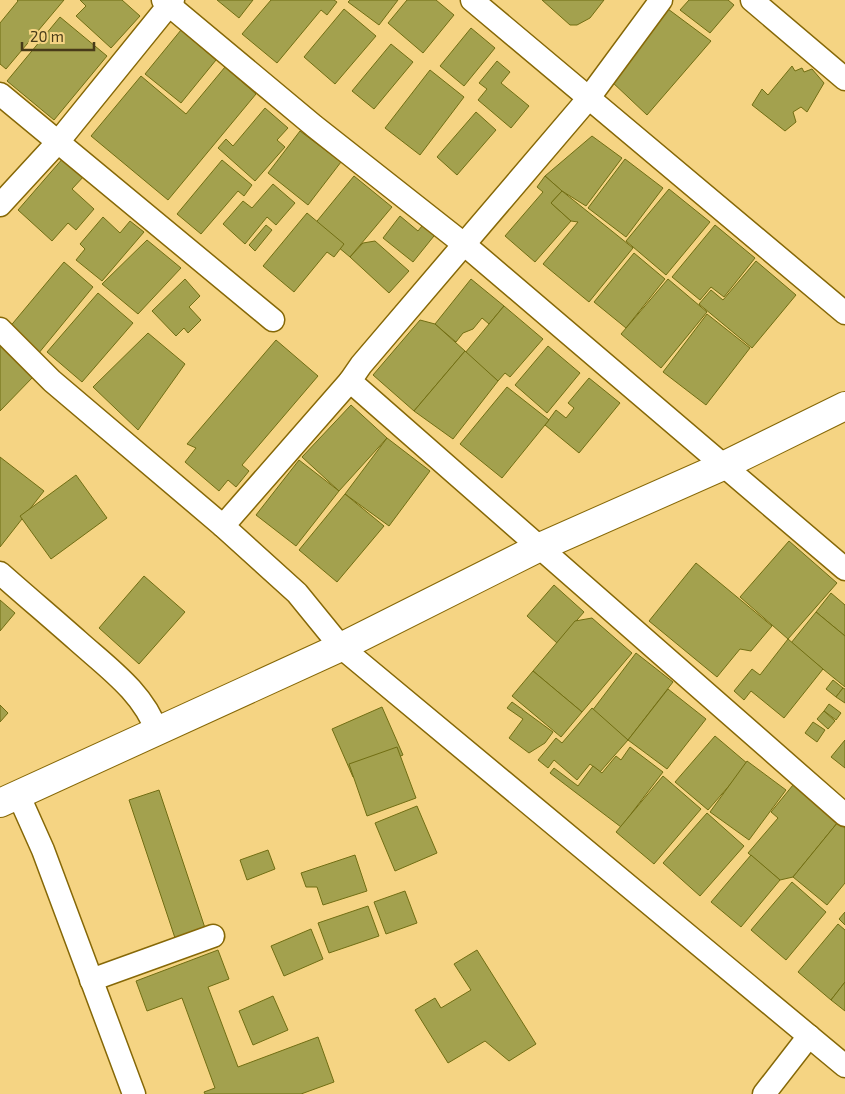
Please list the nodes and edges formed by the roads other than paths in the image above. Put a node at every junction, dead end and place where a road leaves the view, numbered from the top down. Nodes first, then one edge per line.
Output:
1 (472, 0) edge
2 (661, 0) edge
3 (752, 0) edge
4 (168, 2) edge
5 (845, 79) edge
6 (0, 94) edge
7 (588, 99) junction
8 (58, 142) junction
9 (0, 205) edge
10 (465, 245) junction
11 (845, 313) edge
12 (273, 320) dead end
13 (0, 328) edge
14 (350, 381) junction
15 (845, 406) edge
16 (723, 466) junction
17 (222, 526) junction
18 (540, 547) junction
19 (845, 569) edge
20 (0, 573) edge
21 (342, 647) junction
22 (158, 732) junction
23 (9, 799) edge
24 (845, 816) edge
25 (213, 936) dead end
26 (91, 980) junction
27 (809, 1036) junction
28 (845, 1066) edge
29 (134, 1094) edge
30 (764, 1094) edge

1 - 7 street
2 - 7 street
3 - 5 street
4 - 8 street
4 - 10 street
6 - 8 street
7 - 10 street
7 - 11 street
8 - 9 street
8 - 12 street
10 - 14 street
10 - 16 street
13 - 17 street
14 - 17 street
14 - 18 street
15 - 16 street
16 - 18 street
16 - 19 street
17 - 21 street
18 - 21 street
18 - 24 street
20 - 22 street
21 - 22 street
21 - 27 street
22 - 23 street
23 - 26 street
25 - 26 street
26 - 29 street
27 - 28 street
27 - 30 street

